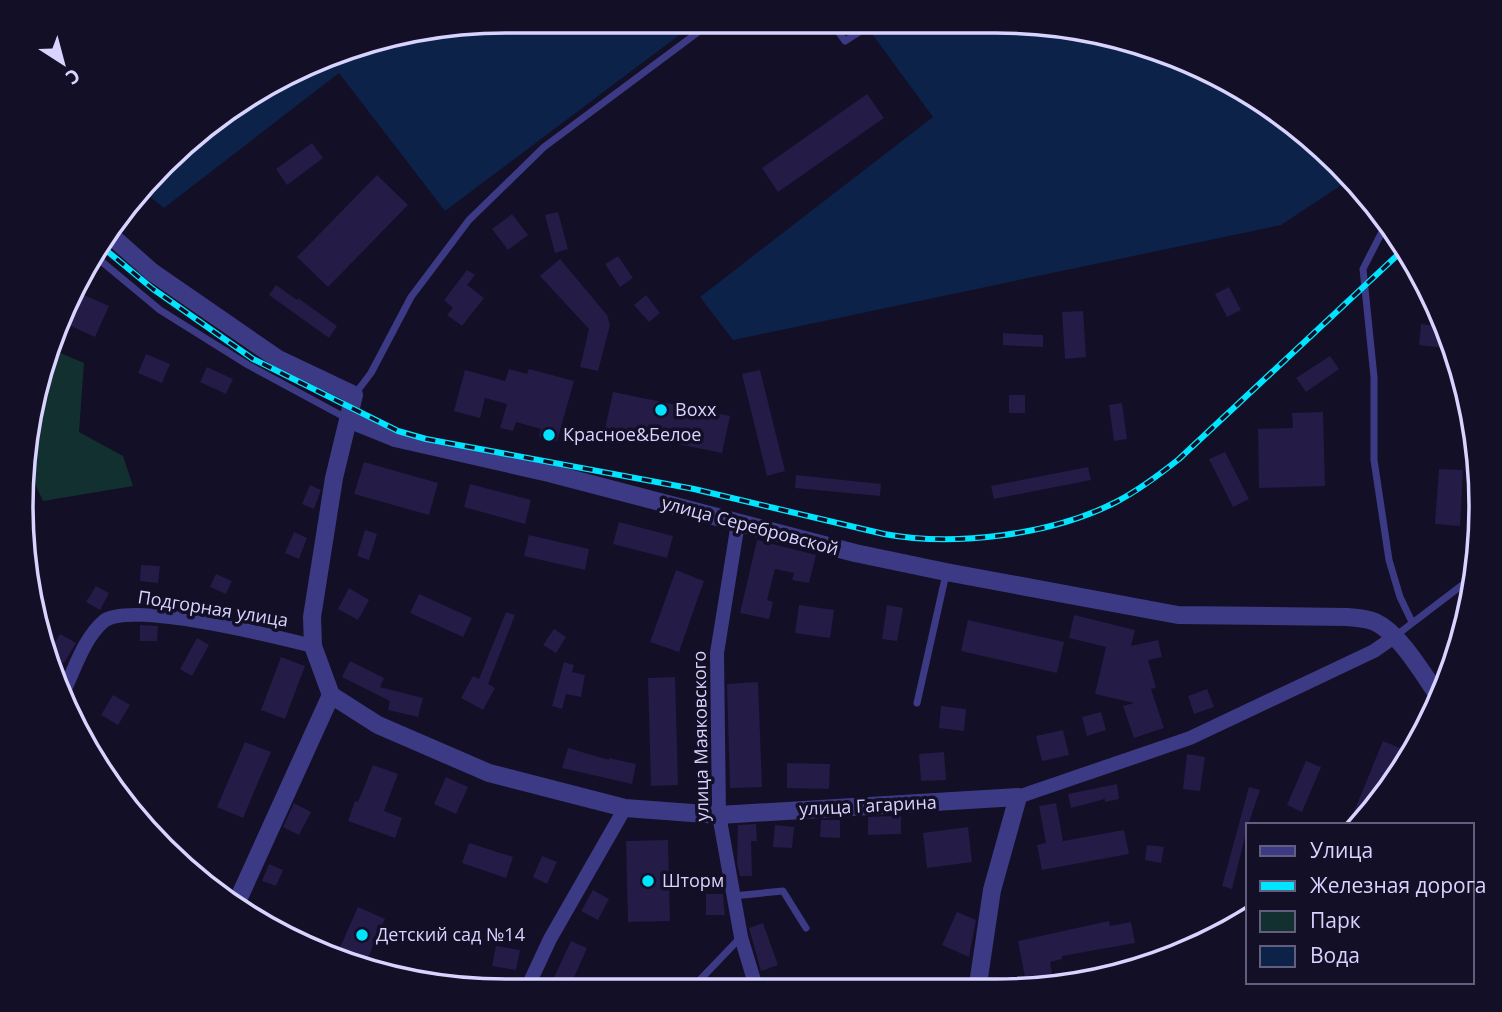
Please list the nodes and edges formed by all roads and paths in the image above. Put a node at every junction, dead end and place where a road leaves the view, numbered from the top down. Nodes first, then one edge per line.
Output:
1 (697, 33) edge
2 (839, 33) edge
3 (858, 33) edge
4 (1382, 233) edge
5 (115, 240) edge
6 (102, 262) edge
7 (354, 395) junction
8 (348, 419) junction
9 (738, 523) junction
10 (946, 572) junction
11 (1462, 585) edge
12 (1412, 622) junction
13 (1394, 636) junction
14 (313, 646) junction
15 (67, 682) edge
16 (1433, 688) edge
17 (331, 695) junction
18 (917, 703) dead end
19 (1018, 797) junction
20 (625, 808) junction
21 (719, 815) junction
22 (240, 896) edge
23 (733, 896) junction
24 (806, 928) dead end
25 (740, 937) junction
26 (531, 979) edge
27 (701, 979) edge
28 (753, 979) edge
29 (980, 979) edge

1 - 7 lane
2 - 3 lane
4 - 12 lane
5 - 7 street
6 - 8 lane
7 - 8 street
8 - 9 street, улица Серебровской
8 - 14 street
9 - 10 street, улица Серебровской
9 - 21 street, улица Маяковского
10 - 13 street, улица Серебровской
10 - 18 lane
11 - 12 lane
12 - 13 lane
13 - 16 street, улица Серебровской
13 - 19 street, улица Гагарина
14 - 15 street, Подгорная улица
14 - 17 street
17 - 20 street, улица Гагарина
17 - 22 street
19 - 21 street, улица Гагарина
19 - 29 street
20 - 21 street, улица Гагарина
20 - 26 street
21 - 23 street, улица Маяковского
23 - 24 lane
23 - 25 street, улица Маяковского
25 - 27 lane
25 - 28 street, улица Маяковского

